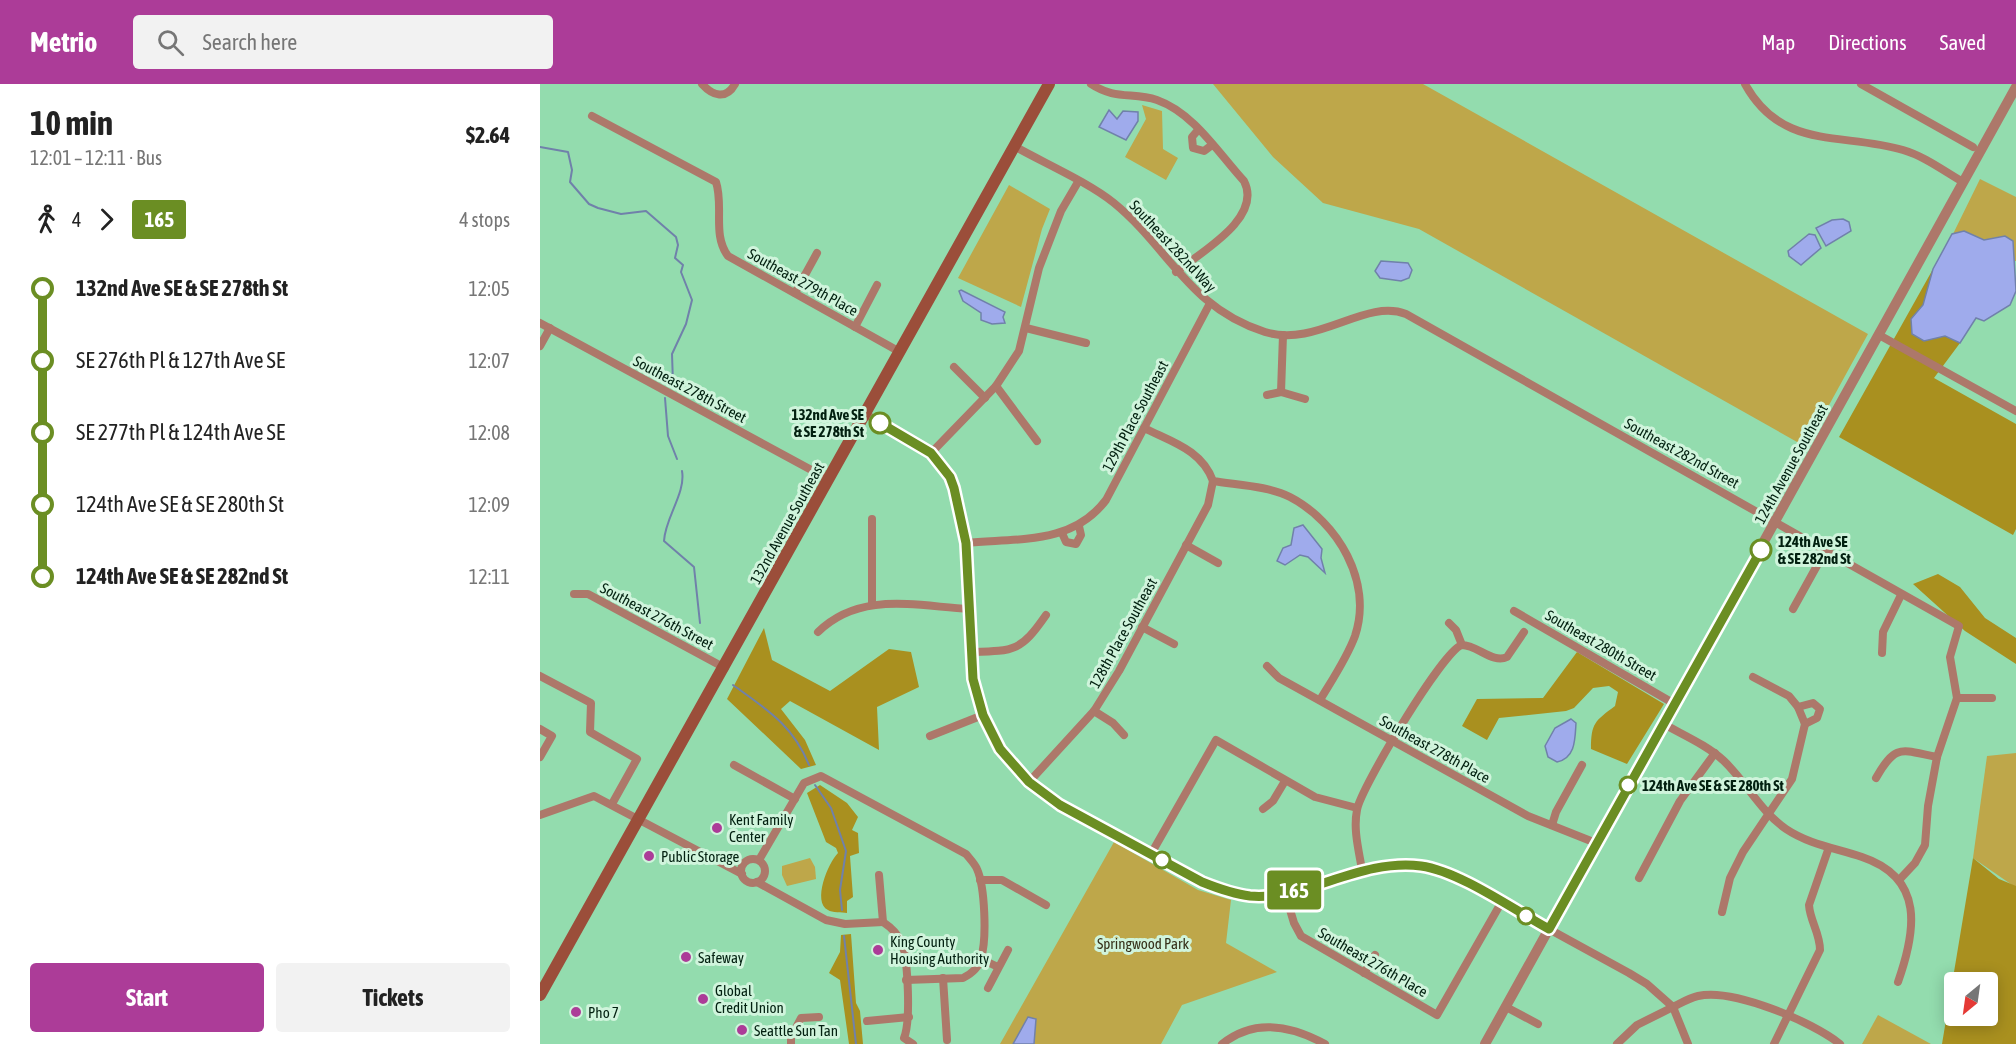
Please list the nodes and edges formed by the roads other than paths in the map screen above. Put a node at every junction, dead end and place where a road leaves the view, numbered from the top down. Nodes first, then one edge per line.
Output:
1 (702, 84) edge
2 (735, 84) edge
3 (1049, 84) edge
4 (1091, 84) edge
5 (1745, 84) edge
6 (1861, 84) edge
7 (2016, 87) edge
8 (592, 116) dead end
9 (1198, 130) junction
10 (1212, 145) junction
11 (1014, 146) junction
12 (1973, 147) dead end
13 (1078, 182) junction
14 (1964, 182) junction
15 (817, 253) dead end
16 (1176, 272) junction
17 (877, 285) dead end
18 (795, 293) junction
19 (1209, 305) junction
20 (1388, 309) joint
21 (540, 323) edge
22 (855, 327) junction
23 (550, 328) junction
24 (1026, 328) junction
25 (1283, 335) junction
26 (1879, 335) junction
27 (1086, 343) dead end
28 (540, 346) edge
29 (900, 352) junction
30 (954, 367) dead end
31 (996, 386) junction
32 (1281, 392) junction
33 (1267, 395) dead end
34 (985, 398) junction
35 (1305, 399) dead end
36 (2016, 411) edge
37 (865, 414) junction
38 (1144, 428) junction
39 (1037, 441) dead end
40 (931, 453) junction
41 (828, 479) junction
42 (1213, 481) junction
43 (872, 519) dead end
44 (1775, 524) junction
45 (1076, 528) junction
46 (1062, 533) junction
47 (966, 543) junction
48 (1186, 545) junction
49 (1824, 553) junction
50 (1218, 563) dead end
51 (574, 594) dead end
52 (1901, 595) junction
53 (872, 604) junction
54 (969, 609) junction
55 (1793, 609) dead end
56 (1514, 611) dead end
57 (1046, 615) dead end
58 (1449, 623) dead end
59 (1142, 627) junction
60 (818, 632) dead end
61 (1524, 632) dead end
62 (1174, 644) dead end
63 (1462, 645) junction
64 (972, 652) junction
65 (1882, 653) dead end
66 (1267, 666) dead end
67 (725, 668) junction
68 (540, 676) edge
69 (1754, 677) dead end
70 (1957, 698) junction
71 (1992, 698) dead end
72 (1320, 700) junction
73 (1673, 703) junction
74 (1798, 707) junction
75 (1094, 711) junction
76 (983, 715) junction
77 (1662, 723) junction
78 (1805, 724) junction
79 (540, 729) edge
80 (1124, 735) dead end
81 (930, 736) dead end
82 (1393, 741) junction
83 (1715, 753) junction
84 (540, 757) edge
85 (1937, 757) junction
86 (734, 765) dead end
87 (1582, 765) dead end
88 (1876, 778) dead end
89 (1285, 781) junction
90 (1029, 782) junction
91 (795, 799) junction
92 (612, 804) junction
93 (1357, 808) junction
94 (1263, 809) dead end
95 (1770, 814) junction
96 (540, 815) edge
97 (639, 818) junction
98 (1552, 825) junction
99 (1596, 843) junction
100 (1828, 850) junction
101 (1151, 855) junction
102 (759, 860) junction
103 (1362, 870) junction
104 (742, 874) junction
105 (879, 875) dead end
106 (1638, 878) dead end
107 (1899, 879) junction
108 (980, 880) junction
109 (757, 882) junction
110 (1285, 893) junction
111 (1502, 903) junction
112 (1046, 905) dead end
113 (1722, 912) dead end
114 (884, 922) junction
115 (1549, 929) junction
116 (1008, 950) dead end
117 (1375, 955) dead end
118 (981, 959) junction
119 (998, 967) junction
120 (1364, 974) junction
121 (943, 978) junction
122 (906, 980) junction
123 (1898, 982) dead end
124 (988, 988) dead end
125 (540, 995) edge
126 (1506, 1007) junction
127 (1673, 1007) junction
128 (1788, 1015) junction
129 (819, 1017) dead end
130 (909, 1017) junction
131 (867, 1021) dead end
132 (1538, 1024) dead end
133 (947, 1040) dead end
134 (902, 1041) edge
135 (790, 1044) edge
136 (913, 1044) edge
137 (1222, 1044) edge
138 (1325, 1044) edge
139 (1485, 1044) edge
140 (1617, 1044) edge
141 (1688, 1044) edge
142 (1774, 1044) edge
143 (1840, 1044) edge

1 - 2 street
3 - 11 main road, 132nd Avenue Southeast
4 - 9 street
5 - 14 street
6 - 12 street
7 - 14 street, 124th Avenue Southeast
8 - 18 street, Southeast 279th Place
9 - 10 street
9 - 10 street
10 - 16 street
11 - 13 street, Southeast 282nd Way
11 - 29 main road, 132nd Avenue Southeast
13 - 16 street, Southeast 282nd Way
13 - 24 street
14 - 26 street, 124th Avenue Southeast
15 - 18 street
16 - 19 street, Southeast 282nd Way
17 - 22 street
18 - 22 street, Southeast 279th Place
19 - 25 street, Southeast 282nd Way
19 - 38 street, 129th Place Southeast
20 - 25 street, Southeast 282nd Way
20 - 44 street, Southeast 282nd Street
21 - 23 street, Southeast 278th Street
22 - 29 street, Southeast 279th Place
23 - 28 street
23 - 41 street, Southeast 278th Street
24 - 27 street
24 - 31 street
25 - 32 street
26 - 36 street
26 - 44 street, 124th Avenue Southeast
29 - 37 main road, 132nd Avenue Southeast
30 - 34 street
31 - 34 street
31 - 39 street
32 - 33 street
32 - 35 street
34 - 40 street
37 - 40 street
37 - 41 main road, 132nd Avenue Southeast
38 - 42 street
38 - 45 street, 129th Place Southeast
40 - 47 street
41 - 67 main road, 132nd Avenue Southeast
42 - 48 street, 128th Place Southeast
42 - 72 street
43 - 53 street
44 - 49 street, Southeast 282nd Street
44 - 73 street, 124th Avenue Southeast
45 - 46 street
45 - 46 street
46 - 47 street
47 - 54 street
48 - 50 street
48 - 59 street, 128th Place Southeast
49 - 52 street, Southeast 282nd Street
49 - 55 street
51 - 67 street, Southeast 276th Street
52 - 65 street
52 - 70 street, Southeast 282nd Street
53 - 54 street
53 - 60 street
54 - 64 street
56 - 73 street, Southeast 280th Street
57 - 64 street
58 - 63 street
59 - 62 street
59 - 75 street, 128th Place Southeast
61 - 63 street
63 - 82 street
64 - 76 street
66 - 72 street, Southeast 278th Place
67 - 97 main road, 132nd Avenue Southeast
68 - 92 street
69 - 74 street
70 - 71 street
70 - 85 street
72 - 82 street, Southeast 278th Place
73 - 77 street, 124th Avenue Southeast
74 - 78 street
74 - 78 street
75 - 80 street
75 - 90 street, 128th Place Southeast
76 - 81 street
76 - 90 street
77 - 83 street
77 - 99 street, 124th Avenue Southeast
78 - 95 street
79 - 84 street
82 - 93 street
82 - 98 street, Southeast 278th Place
83 - 95 street
83 - 106 street
85 - 88 street
85 - 107 street
86 - 91 street
87 - 98 street
89 - 93 street
89 - 94 street
89 - 101 street
90 - 101 street
91 - 102 street
91 - 108 street
92 - 96 street
92 - 97 street
93 - 103 street
95 - 100 street
95 - 113 street
97 - 104 street
97 - 125 main road, 132nd Avenue Southeast
98 - 99 street, Southeast 278th Place
99 - 115 street, 124th Avenue Southeast
100 - 107 street
100 - 128 street
101 - 110 street
102 - 104 street
102 - 109 street
103 - 110 street
103 - 111 street
104 - 109 street
105 - 114 street
107 - 123 street
108 - 112 street
108 - 118 street
109 - 114 street
110 - 120 street, Southeast 276th Place
111 - 115 street
111 - 120 street, Southeast 276th Place
114 - 122 street
115 - 126 street, 124th Avenue Southeast
115 - 127 street
116 - 119 street
117 - 120 street
118 - 119 street
118 - 121 street
119 - 124 street
121 - 122 street
121 - 133 street
122 - 130 street
126 - 132 street
126 - 139 street, 124th Avenue Southeast
127 - 128 street
127 - 140 street
127 - 141 street
128 - 142 street
128 - 143 street
129 - 135 street
130 - 131 street
130 - 134 street
134 - 136 street
137 - 138 street

